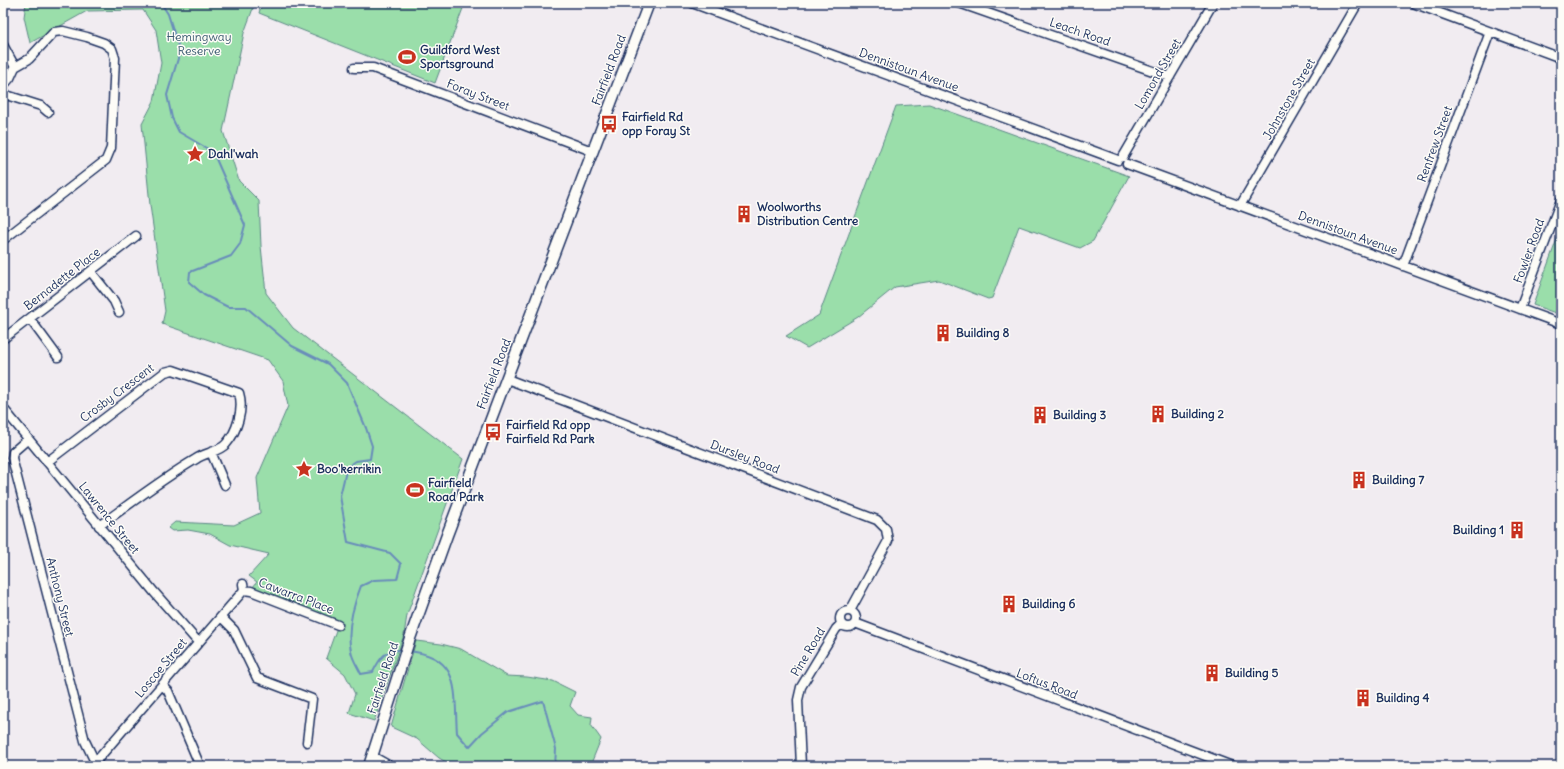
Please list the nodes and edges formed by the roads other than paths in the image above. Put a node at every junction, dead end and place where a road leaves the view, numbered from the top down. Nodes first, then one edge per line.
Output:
1 (649, 3) edge
2 (692, 3) edge
3 (959, 3) edge
4 (1213, 3) edge
5 (1358, 3) edge
6 (1414, 3) edge
7 (1490, 32) junction
8 (3, 45) edge
9 (1561, 58) edge
10 (15, 67) junction
11 (354, 68) dead end
12 (1170, 77) junction
13 (3, 86) edge
14 (3, 94) edge
15 (48, 112) dead end
16 (592, 151) junction
17 (1122, 160) junction
18 (1561, 200) edge
19 (1240, 206) junction
20 (136, 236) dead end
21 (3, 240) edge
22 (1403, 266) junction
23 (91, 272) junction
24 (1520, 309) junction
25 (119, 312) dead end
26 (30, 319) junction
27 (1561, 324) edge
28 (3, 339) edge
29 (58, 357) dead end
30 (507, 379) junction
31 (3, 408) edge
32 (28, 439) junction
33 (211, 452) junction
34 (47, 462) junction
35 (225, 485) dead end
36 (100, 526) junction
37 (244, 587) joint
38 (850, 611) junction
39 (221, 617) junction
40 (841, 624) junction
41 (855, 624) junction
42 (338, 625) dead end
43 (198, 642) junction
44 (162, 685) junction
45 (306, 742) dead end
46 (372, 756) junction
47 (95, 765) edge
48 (200, 766) edge
49 (369, 766) edge
50 (390, 766) edge
51 (801, 766) edge
52 (1232, 766) edge

1 - 16 main road, Fairfield Road
2 - 17 street, Dennistoun Avenue
3 - 12 street, Leach Road
4 - 12 street, Lomond Street
5 - 19 street, Johnstone Street
6 - 7 street
7 - 9 street
7 - 22 street, Renfrew Street
8 - 10 street
10 - 13 street
10 - 21 street
11 - 16 street, Foray Street
12 - 17 street, Lomond Street
14 - 15 street
16 - 30 main road, Fairfield Road
17 - 19 street, Dennistoun Avenue
18 - 24 street, Fowler Road
19 - 22 street, Dennistoun Avenue
20 - 23 street, Bernadette Place
22 - 24 street, Dennistoun Avenue
23 - 25 street
23 - 26 street, Bernadette Place
24 - 27 street, Dennistoun Avenue
26 - 28 street, Bernadette Place
26 - 29 street
30 - 38 street, Dursley Road
30 - 46 main road, Fairfield Road
31 - 32 street, Lawrence Street
32 - 34 street, Lawrence Street
32 - 47 street, Anthony Street
33 - 34 street, Crosby Crescent
33 - 35 street
33 - 36 street, Crosby Crescent
34 - 36 street, Lawrence Street
36 - 43 street, Lawrence Street
37 - 39 street, Loscoe Street
37 - 42 street, Cawarra Place
38 - 40 street
38 - 41 street
39 - 43 street, Loscoe Street
39 - 45 street
40 - 41 street
40 - 51 street, Pine Road
41 - 52 street, Loftus Road
43 - 44 street, Loscoe Street
44 - 47 street, Loscoe Street
44 - 48 street
46 - 49 main road, Fairfield Road
46 - 50 street

